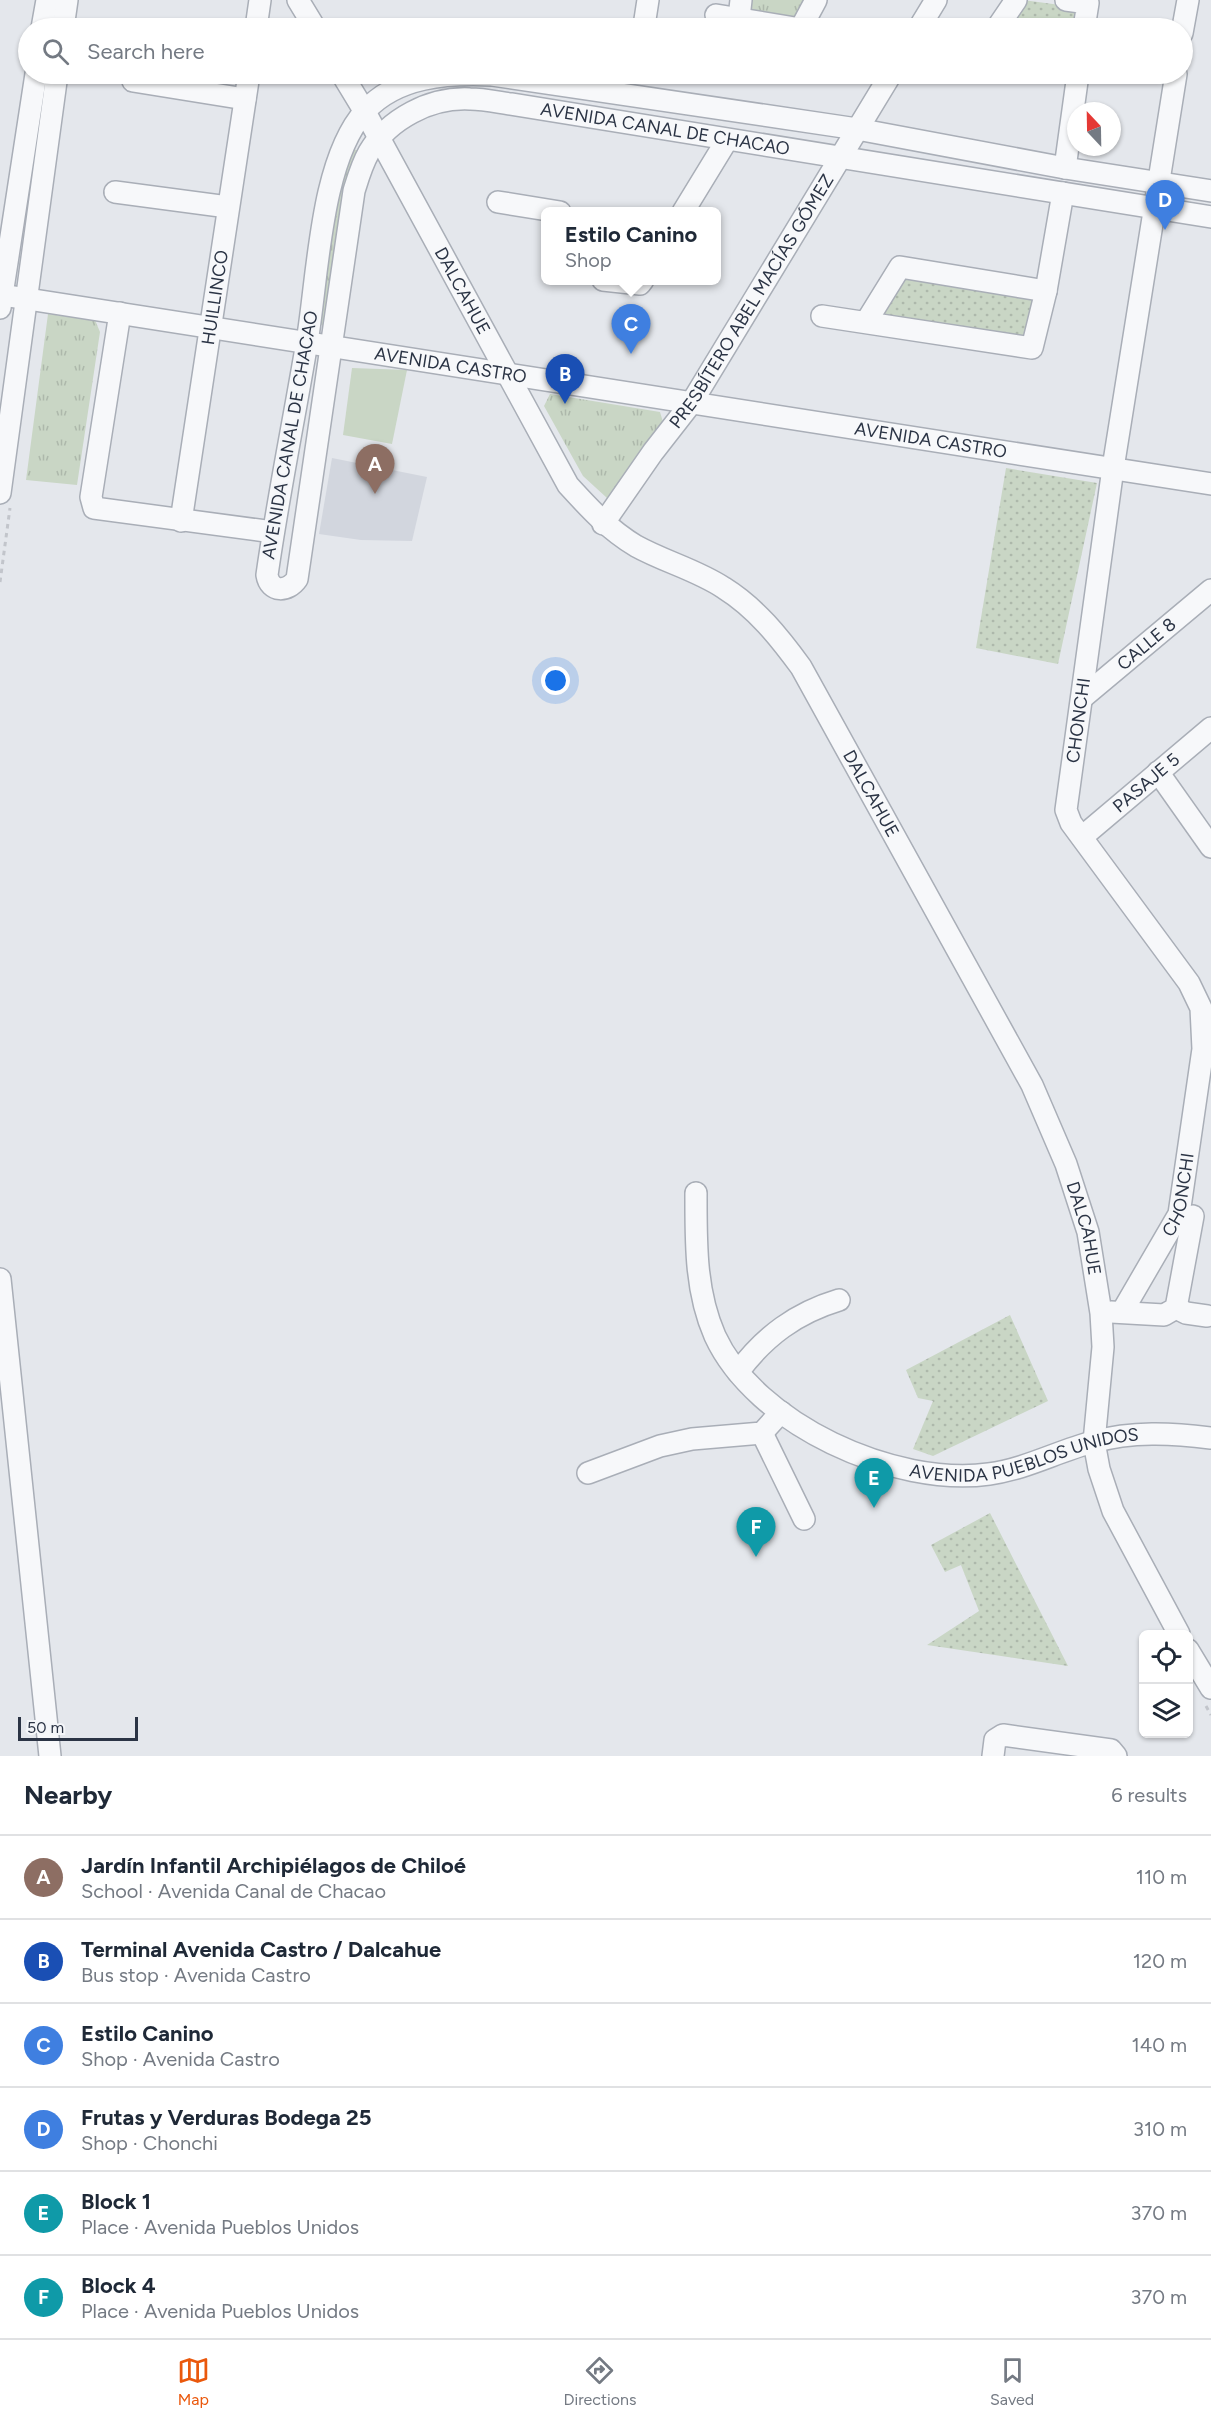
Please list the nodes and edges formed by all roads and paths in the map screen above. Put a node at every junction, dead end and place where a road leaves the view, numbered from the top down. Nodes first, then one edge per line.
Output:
1 (47, 0) edge
2 (67, 0) edge
3 (260, 0) edge
4 (298, 0) edge
5 (648, 0) edge
6 (816, 0) edge
7 (936, 0) edge
8 (1016, 0) edge
9 (1066, 0) edge
10 (1188, 0) edge
11 (740, 9) edge
12 (716, 15) dead end
13 (44, 18) edge
14 (64, 18) edge
15 (257, 18) edge
16 (309, 18) edge
17 (645, 18) edge
18 (766, 18) edge
19 (806, 18) edge
20 (925, 18) edge
21 (1004, 18) edge
22 (1086, 18) edge
23 (1185, 18) edge
24 (34, 84) edge
25 (56, 84) edge
26 (152, 84) edge
27 (247, 84) edge
28 (348, 84) edge
29 (408, 84) edge
30 (553, 84) edge
31 (885, 84) edge
32 (1077, 84) edge
33 (1174, 84) edge
34 (245, 99) junction
35 (365, 112) junction
36 (857, 129) junction
37 (378, 138) junction
38 (727, 140) junction
39 (839, 157) junction
40 (1065, 168) junction
41 (1159, 183) junction
42 (1211, 191) edge
43 (115, 192) dead end
44 (1063, 193) junction
45 (498, 202) dead end
46 (228, 207) junction
47 (686, 207) edge
48 (1155, 207) junction
49 (541, 209) edge
50 (1211, 217) edge
51 (1046, 291) junction
52 (27, 298) junction
53 (1, 301) edge
54 (120, 313) junction
55 (822, 316) dead end
56 (866, 322) junction
57 (210, 327) junction
58 (307, 342) junction
59 (330, 346) junction
60 (507, 373) junction
61 (692, 402) junction
62 (1113, 468) junction
63 (1211, 484) edge
64 (0, 493) edge
65 (181, 521) junction
66 (603, 524) junction
67 (273, 532) junction
68 (1211, 590) edge
69 (1082, 698) junction
70 (1208, 738) edge
71 (1158, 772) junction
72 (1082, 837) junction
73 (1211, 847) edge
74 (1203, 996) edge
75 (696, 1193) dead end
76 (1194, 1216) edge
77 (0, 1279) edge
78 (839, 1300) dead end
79 (1176, 1308) junction
80 (1112, 1312) junction
81 (1207, 1316) dead end
82 (738, 1372) junction
83 (780, 1412) junction
84 (762, 1433) junction
85 (1211, 1438) edge
86 (1094, 1442) junction
87 (588, 1473) dead end
88 (804, 1519) dead end
89 (1176, 1630) edge
90 (1193, 1658) edge
91 (1211, 1686) edge
92 (50, 1756) edge
93 (993, 1756) edge
94 (1116, 1756) edge

1 - 13 street
2 - 14 street
3 - 15 street
4 - 16 street
5 - 17 street
6 - 19 street
7 - 20 street
8 - 21 street
9 - 22 street
10 - 23 street
11 - 12 street
11 - 18 street
24 - 53 street
25 - 52 street
26 - 34 street
27 - 34 street, HUILLINCO
28 - 35 street, DALCAHUE
29 - 35 street, AVENIDA CANAL DE CHACAO
30 - 36 street, AVENIDA CANAL DE CHACAO
31 - 36 street, PRESBÍTERO ABEL MACÍAS GÓMEZ
32 - 40 street
33 - 41 street, CHONCHI
34 - 46 street, HUILLINCO
35 - 37 street, DALCAHUE
35 - 58 street, AVENIDA CANAL DE CHACAO
36 - 39 street, PRESBÍTERO ABEL MACÍAS GÓMEZ
36 - 40 street, AVENIDA CANAL DE CHACAO
37 - 38 street, AVENIDA CANAL DE CHACAO
37 - 59 street, AVENIDA CANAL DE CHACAO
37 - 60 street, DALCAHUE
38 - 39 street, AVENIDA CANAL DE CHACAO
38 - 47 street
39 - 44 street, AVENIDA CANAL DE CHACAO
39 - 61 street, PRESBÍTERO ABEL MACÍAS GÓMEZ
40 - 41 street, AVENIDA CANAL DE CHACAO
41 - 42 street, AVENIDA CANAL DE CHACAO
41 - 48 street, CHONCHI
43 - 46 street
44 - 48 street, AVENIDA CANAL DE CHACAO
44 - 51 street
45 - 49 street
46 - 57 street, HUILLINCO
48 - 50 street, AVENIDA CANAL DE CHACAO
48 - 62 street, CHONCHI
51 - 56 street
51 - 56 street
52 - 53 street, AVENIDA CASTRO
52 - 54 street, AVENIDA CASTRO
52 - 64 street
54 - 57 street, AVENIDA CASTRO
54 - 65 street
55 - 56 street
57 - 58 street, AVENIDA CASTRO
57 - 65 street, HUILLINCO
58 - 59 street, AVENIDA CASTRO
58 - 67 street, AVENIDA CANAL DE CHACAO
59 - 60 street, AVENIDA CASTRO
59 - 67 street, AVENIDA CANAL DE CHACAO
60 - 61 street, AVENIDA CASTRO
60 - 66 street, DALCAHUE
61 - 62 street, AVENIDA CASTRO
61 - 66 street, PRESBÍTERO ABEL MACÍAS GÓMEZ
62 - 63 street, AVENIDA CASTRO
62 - 69 street, CHONCHI
65 - 67 street
66 - 80 street, DALCAHUE
68 - 69 street, CALLE 8
69 - 72 street, CHONCHI
70 - 71 street, PASAJE 5
71 - 72 street, PASAJE 5
71 - 73 street
72 - 74 street, CHONCHI
74 - 76 street, CHONCHI
75 - 82 street, AVENIDA PUEBLOS UNIDOS
76 - 79 street
76 - 80 street, CHONCHI
77 - 92 street
78 - 82 street
79 - 80 street
79 - 81 street
80 - 86 street, DALCAHUE
82 - 83 street, AVENIDA PUEBLOS UNIDOS
83 - 84 street
83 - 86 street, AVENIDA PUEBLOS UNIDOS
84 - 87 street
84 - 88 street
85 - 86 street, AVENIDA PUEBLOS UNIDOS
86 - 89 street, DALCAHUE
90 - 91 street
93 - 94 street

